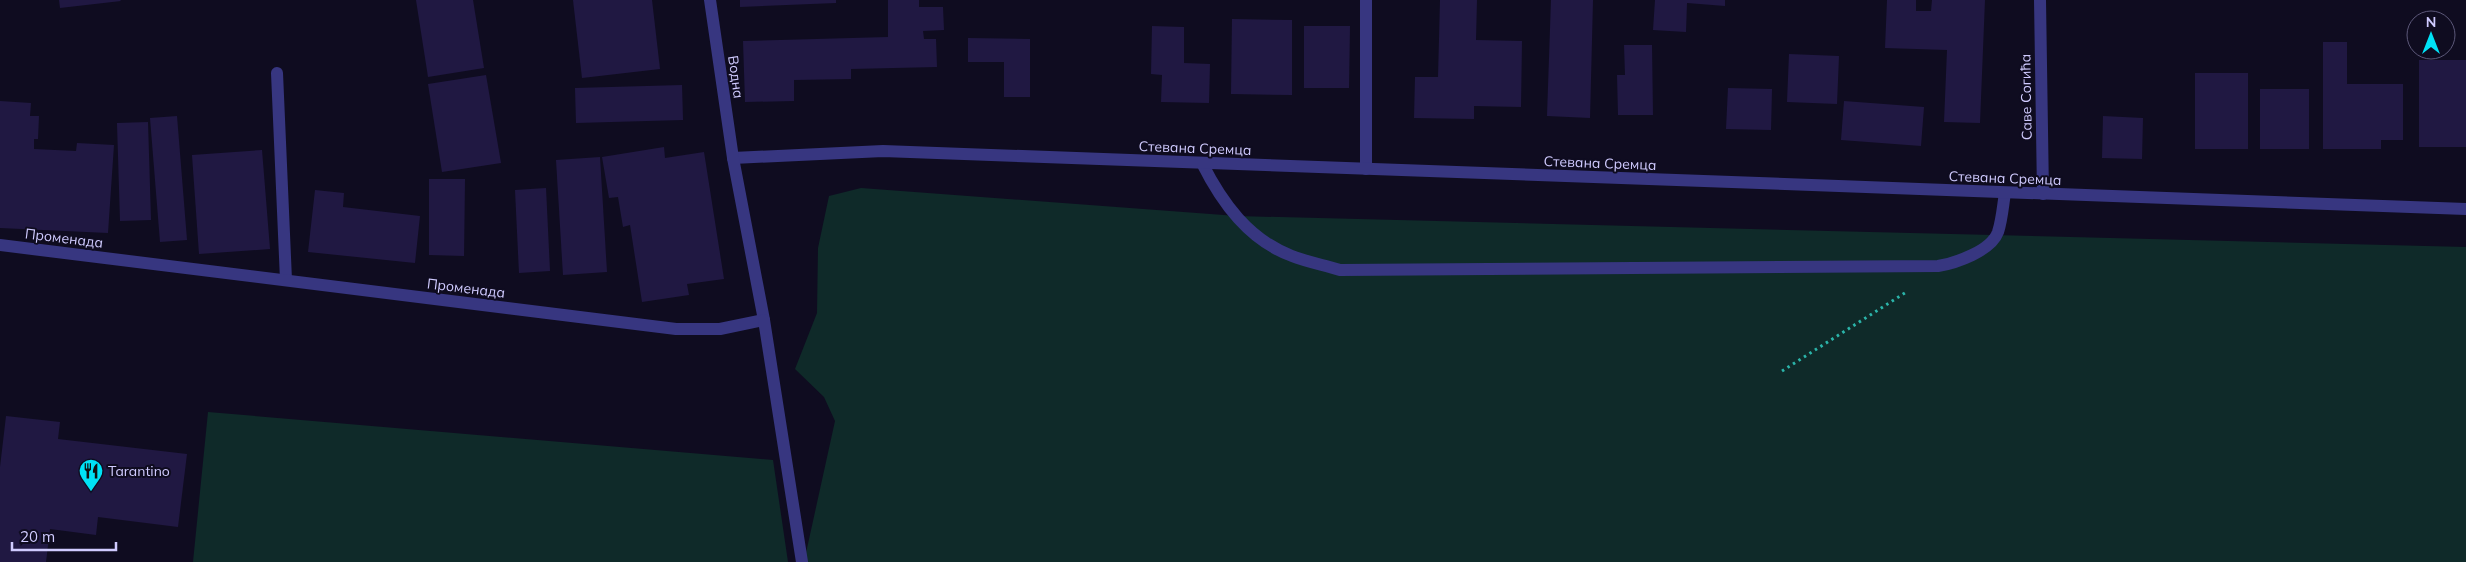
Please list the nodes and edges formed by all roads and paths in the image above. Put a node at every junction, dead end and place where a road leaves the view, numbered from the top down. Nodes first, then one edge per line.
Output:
1 (710, 0) edge
2 (1366, 0) edge
3 (2040, 0) edge
4 (277, 73) dead end
5 (733, 158) junction
6 (1202, 164) junction
7 (1366, 169) junction
8 (2005, 193) junction
9 (2043, 194) junction
10 (2466, 209) edge
11 (0, 245) edge
12 (1938, 266) junction
13 (286, 280) junction
14 (764, 320) junction
15 (1782, 370) dead end
16 (802, 562) edge

1 - 5 street, Водна
2 - 7 street
3 - 9 street, Саве Согића
4 - 13 street
5 - 6 street, Стевана Сремца
5 - 14 street
6 - 7 street, Стевана Сремца
6 - 12 street
7 - 8 street, Стевана Сремца
8 - 9 street, Стевана Сремца
8 - 12 street
9 - 10 street, Стевана Сремца
11 - 13 street, Променада
12 - 15 path
13 - 14 street, Променада
14 - 16 street

